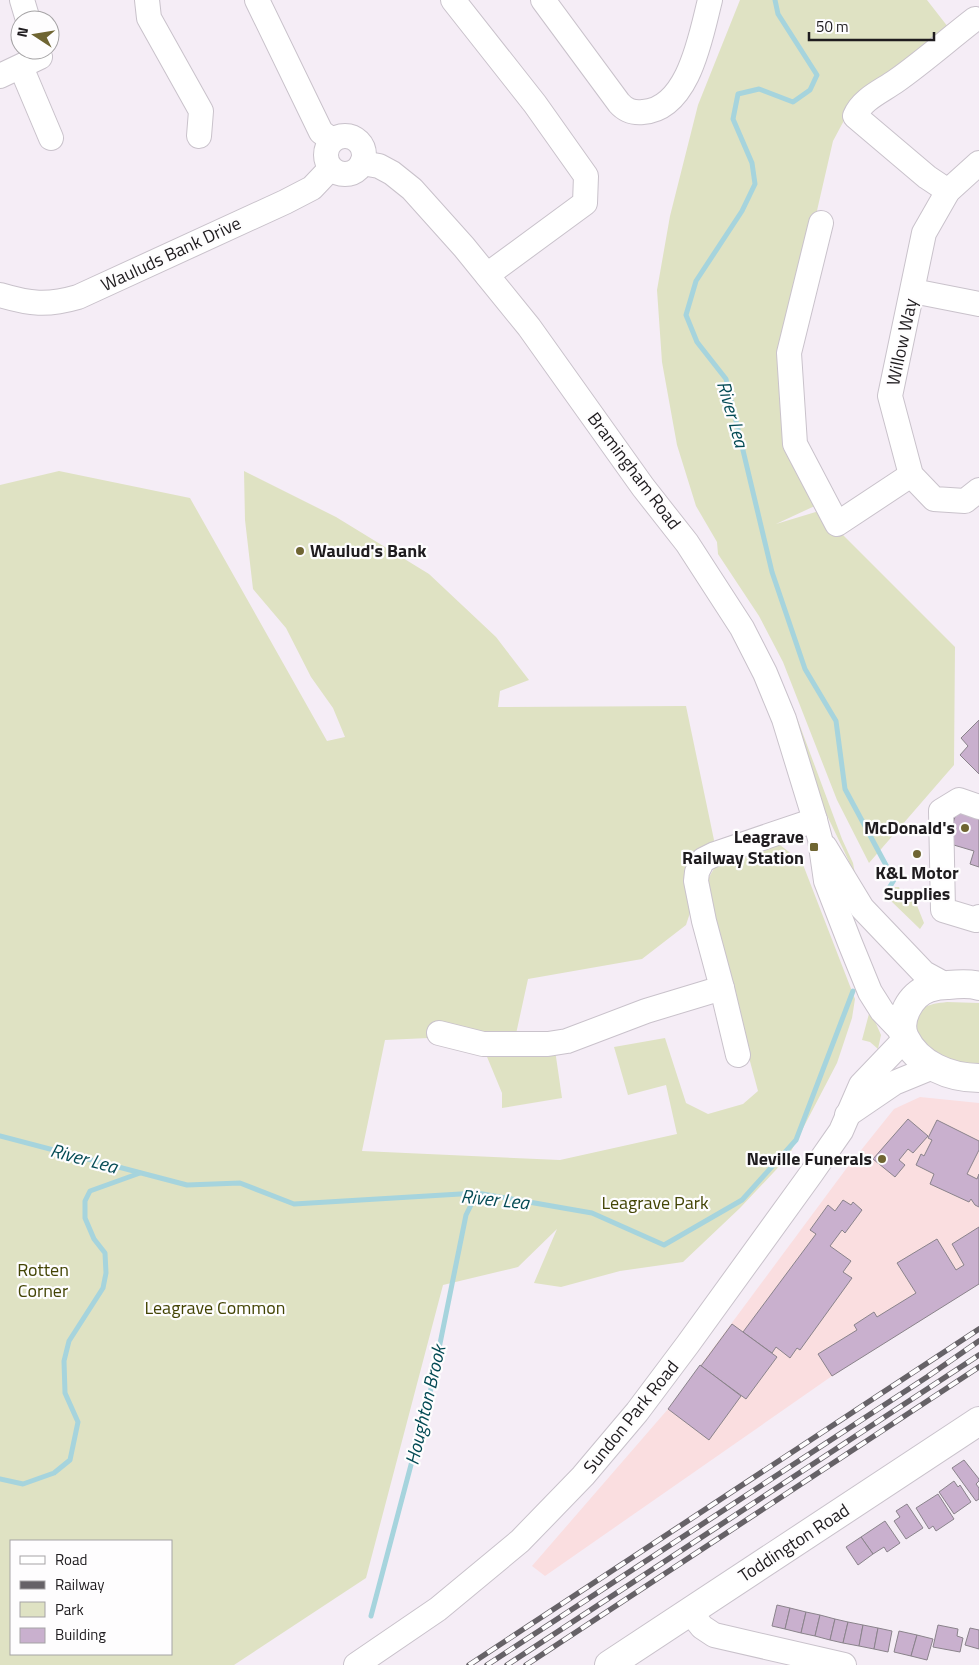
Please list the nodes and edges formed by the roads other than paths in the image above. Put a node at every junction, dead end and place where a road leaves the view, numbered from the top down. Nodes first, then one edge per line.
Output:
1 (147, 0) edge
2 (257, 0) edge
3 (453, 0) edge
4 (544, 0) edge
5 (710, 0) edge
6 (975, 19) dead end
7 (34, 60) edge
8 (10, 71) edge
9 (198, 136) dead end
10 (52, 138) dead end
11 (332, 140) junction
12 (362, 163) junction
13 (979, 163) edge
14 (330, 169) junction
15 (948, 191) junction
16 (821, 223) dead end
17 (487, 275) junction
18 (912, 291) junction
19 (0, 295) edge
20 (979, 304) edge
21 (911, 476) junction
22 (972, 495) edge
23 (979, 806) edge
24 (818, 830) junction
25 (979, 917) edge
26 (946, 985) junction
27 (978, 985) edge
28 (722, 988) junction
29 (439, 1033) dead end
30 (904, 1036) junction
31 (738, 1055) dead end
32 (933, 1067) junction
33 (979, 1078) edge
34 (847, 1115) junction
35 (979, 1421) edge
36 (690, 1612) junction
37 (821, 1663) edge
38 (356, 1665) edge
39 (609, 1665) edge
40 (844, 1665) edge

1 - 9 street
2 - 11 street
3 - 17 street
4 - 5 street
6 - 15 street
7 - 8 street
8 - 10 street
11 - 12 street
11 - 14 street
12 - 14 street
12 - 17 street, Bramingham Road
13 - 15 street, Willow Way
14 - 19 street, Wauluds Bank Drive
15 - 18 street, Willow Way
16 - 21 street
17 - 24 street, Bramingham Road
18 - 20 street
18 - 21 street, Willow Way
21 - 22 street
23 - 25 street
24 - 26 street, Bramingham Road
24 - 28 street
24 - 30 street, Bramingham Road
26 - 27 main road
26 - 30 main road
28 - 29 street
28 - 31 street
30 - 32 main road
30 - 34 street, Sundon Park Road
32 - 33 main road
32 - 34 street
34 - 38 street, Sundon Park Road
35 - 36 main road, Toddington Road
36 - 37 street
36 - 39 main road, Toddington Road
37 - 40 street

